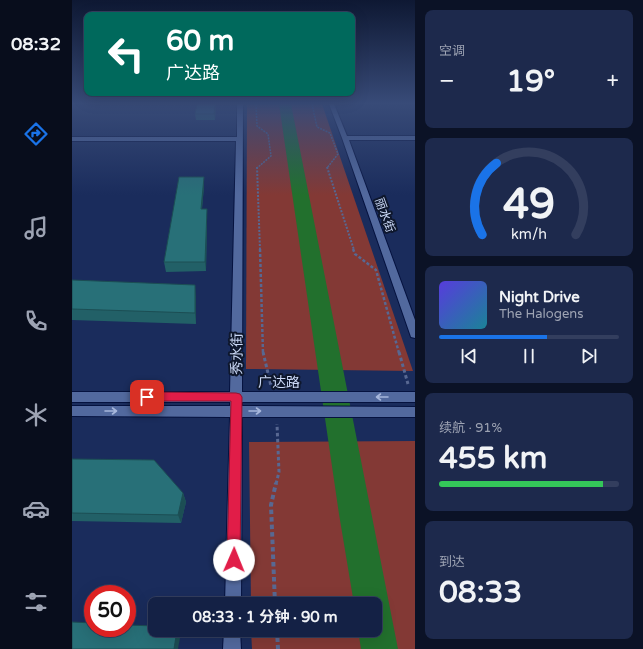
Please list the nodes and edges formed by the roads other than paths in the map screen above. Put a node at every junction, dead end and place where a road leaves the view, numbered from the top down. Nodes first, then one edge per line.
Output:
1 (239, 134) edge
2 (343, 134) edge
3 (345, 138) junction
4 (415, 138) edge
5 (72, 139) edge
6 (239, 139) junction
7 (415, 334) edge
8 (72, 396) edge
9 (236, 397) junction
10 (413, 397) edge
11 (72, 411) edge
12 (236, 412) junction
13 (415, 412) edge
14 (233, 597) edge
15 (232, 637) edge
16 (232, 649) edge

1 - 6 main road, 秀水街
2 - 3 main road, 丽水街
3 - 4 main road
3 - 7 main road, 丽水街
5 - 6 main road
6 - 9 main road, 秀水街
8 - 9 main road, 广达路
10 -> 9 main road, 广达路
9 - 12 main road, 秀水街
11 -> 12 main road
12 -> 13 main road
12 - 14 main road, 秀水街
15 - 16 main road

